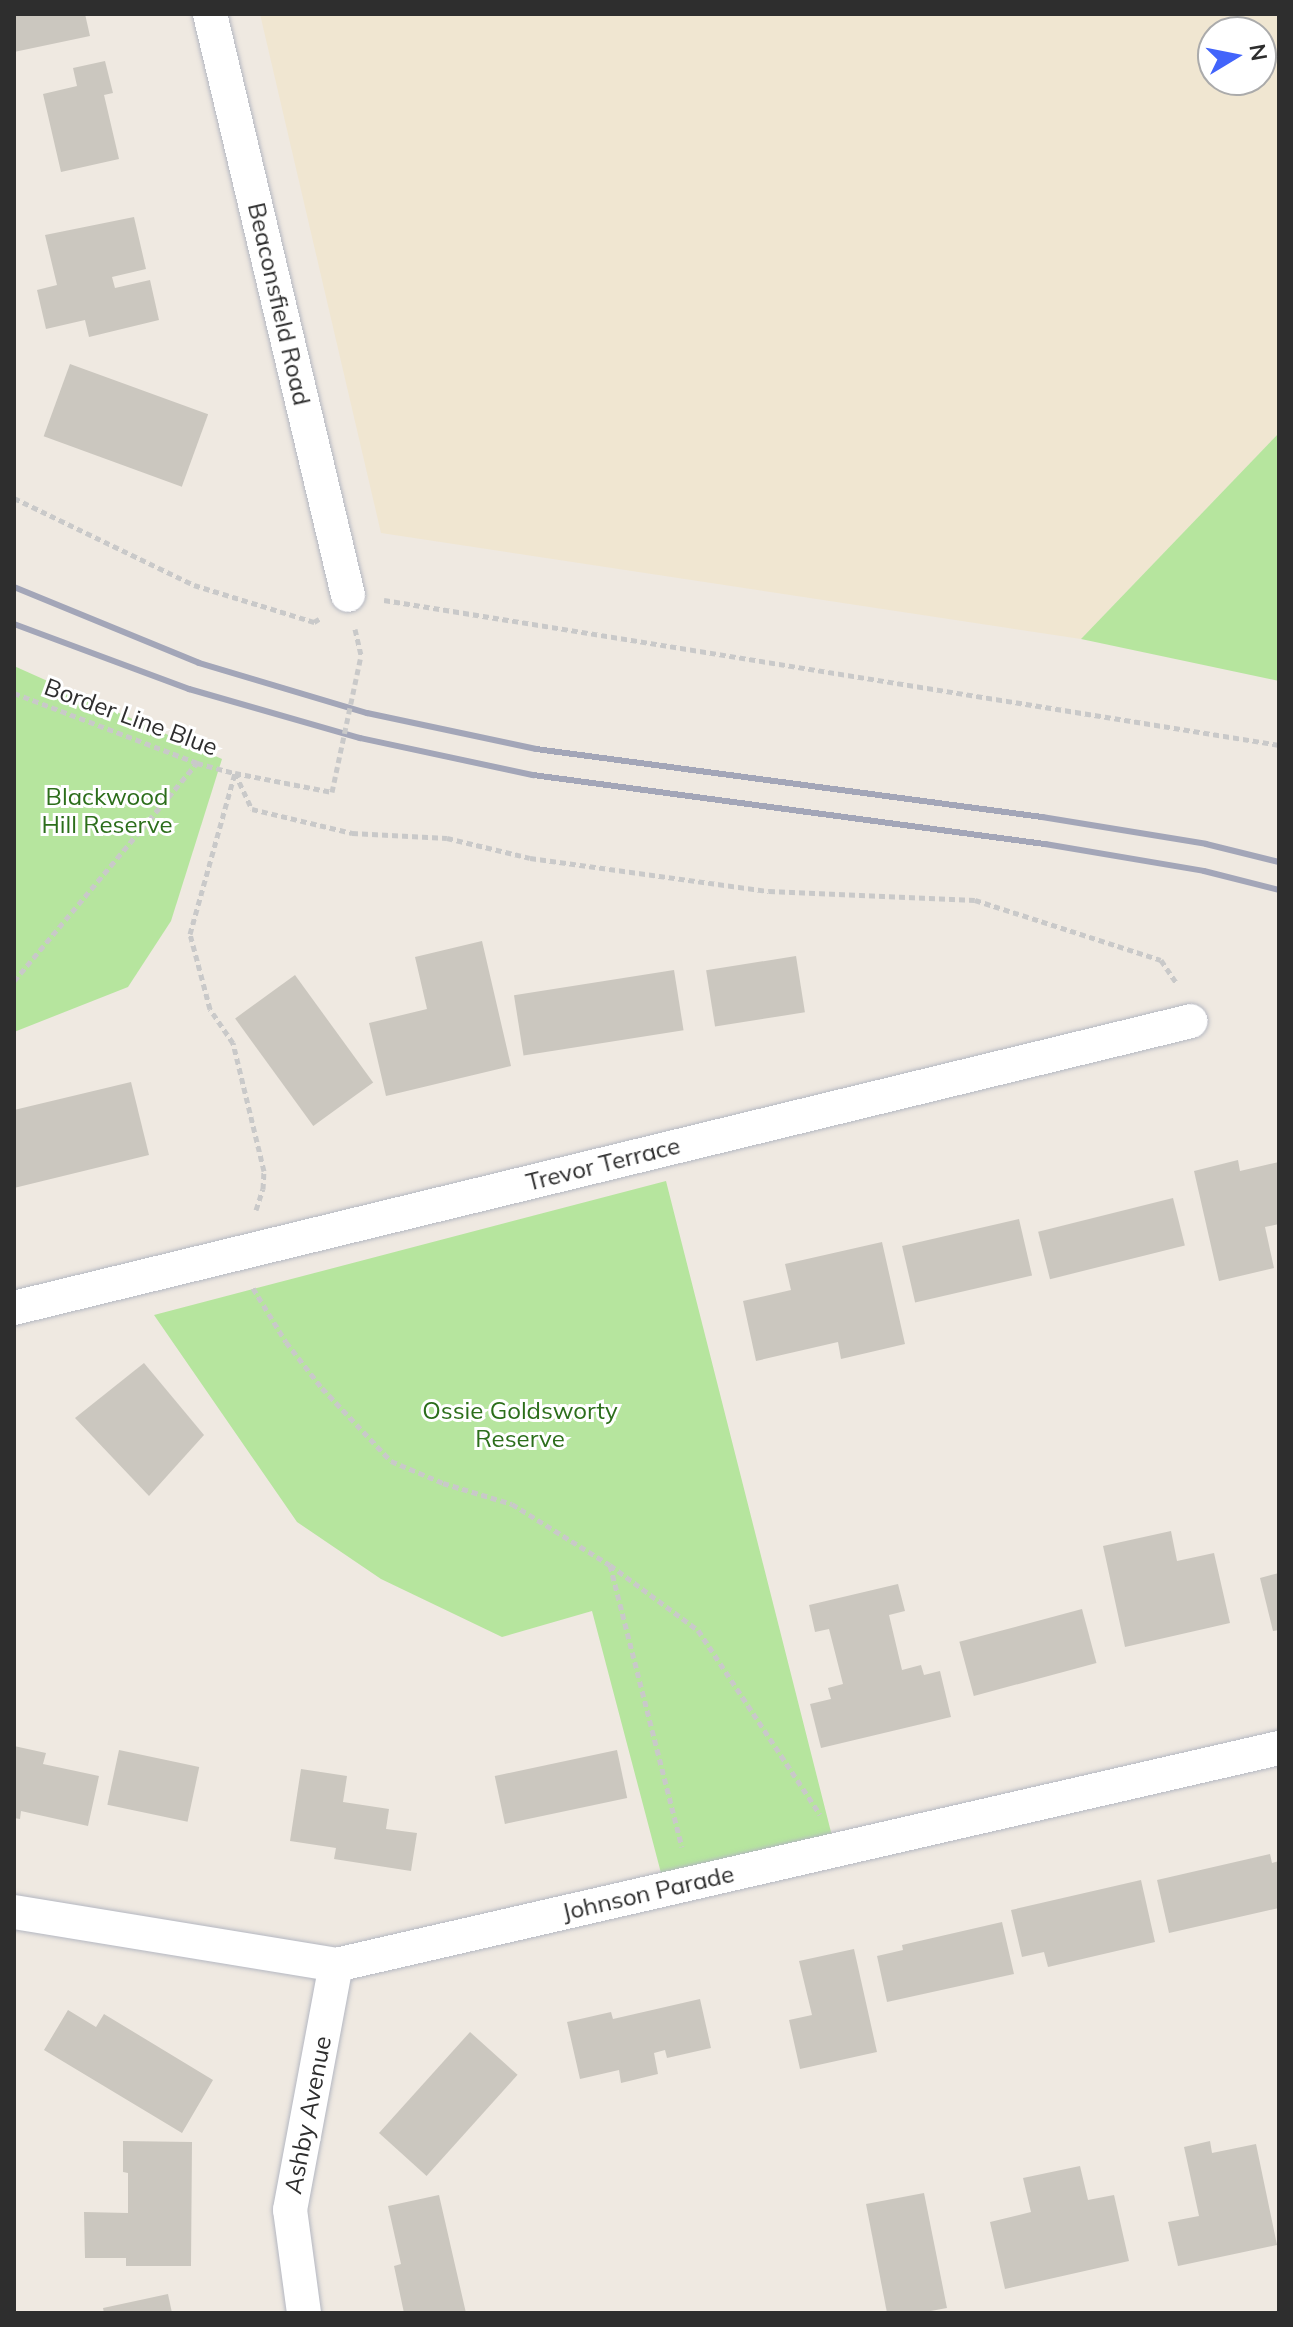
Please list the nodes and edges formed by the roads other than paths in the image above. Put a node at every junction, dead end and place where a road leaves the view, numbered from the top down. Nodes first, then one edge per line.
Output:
1 (210, 14) edge
2 (348, 595) road end
3 (1191, 1021) road end
4 (14, 1308) edge
5 (1279, 1748) edge
6 (14, 1912) edge
7 (336, 1965) junction
8 (304, 2313) edge

1 - 2 street, Beaconsfield Road
3 - 4 street, Trevor Terrace
5 - 7 street, Johnson Parade
6 - 7 street, Johnson Parade
7 - 8 street, Ashby Avenue

